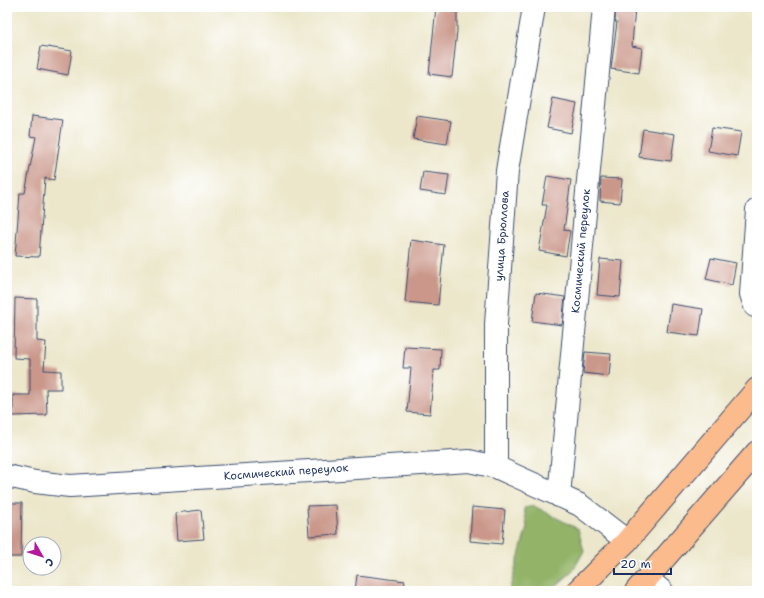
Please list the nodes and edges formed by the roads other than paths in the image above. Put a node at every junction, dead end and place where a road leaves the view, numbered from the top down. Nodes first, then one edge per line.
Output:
1 (534, 7) edge
2 (604, 7) edge
3 (757, 210) edge
4 (757, 306) edge
5 (757, 389) edge
6 (757, 452) edge
7 (496, 467) junction
8 (7, 476) edge
9 (560, 496) junction
10 (627, 540) junction
11 (649, 587) edge
12 (577, 591) edge

1 - 7 street, улица Брюллова
2 - 9 street, Космический переулок
3 - 4 street
5 - 10 highway
6 - 11 highway
7 - 8 street, Космический переулок
7 - 9 street, Космический переулок
9 - 10 street, Космический переулок
10 - 12 highway

